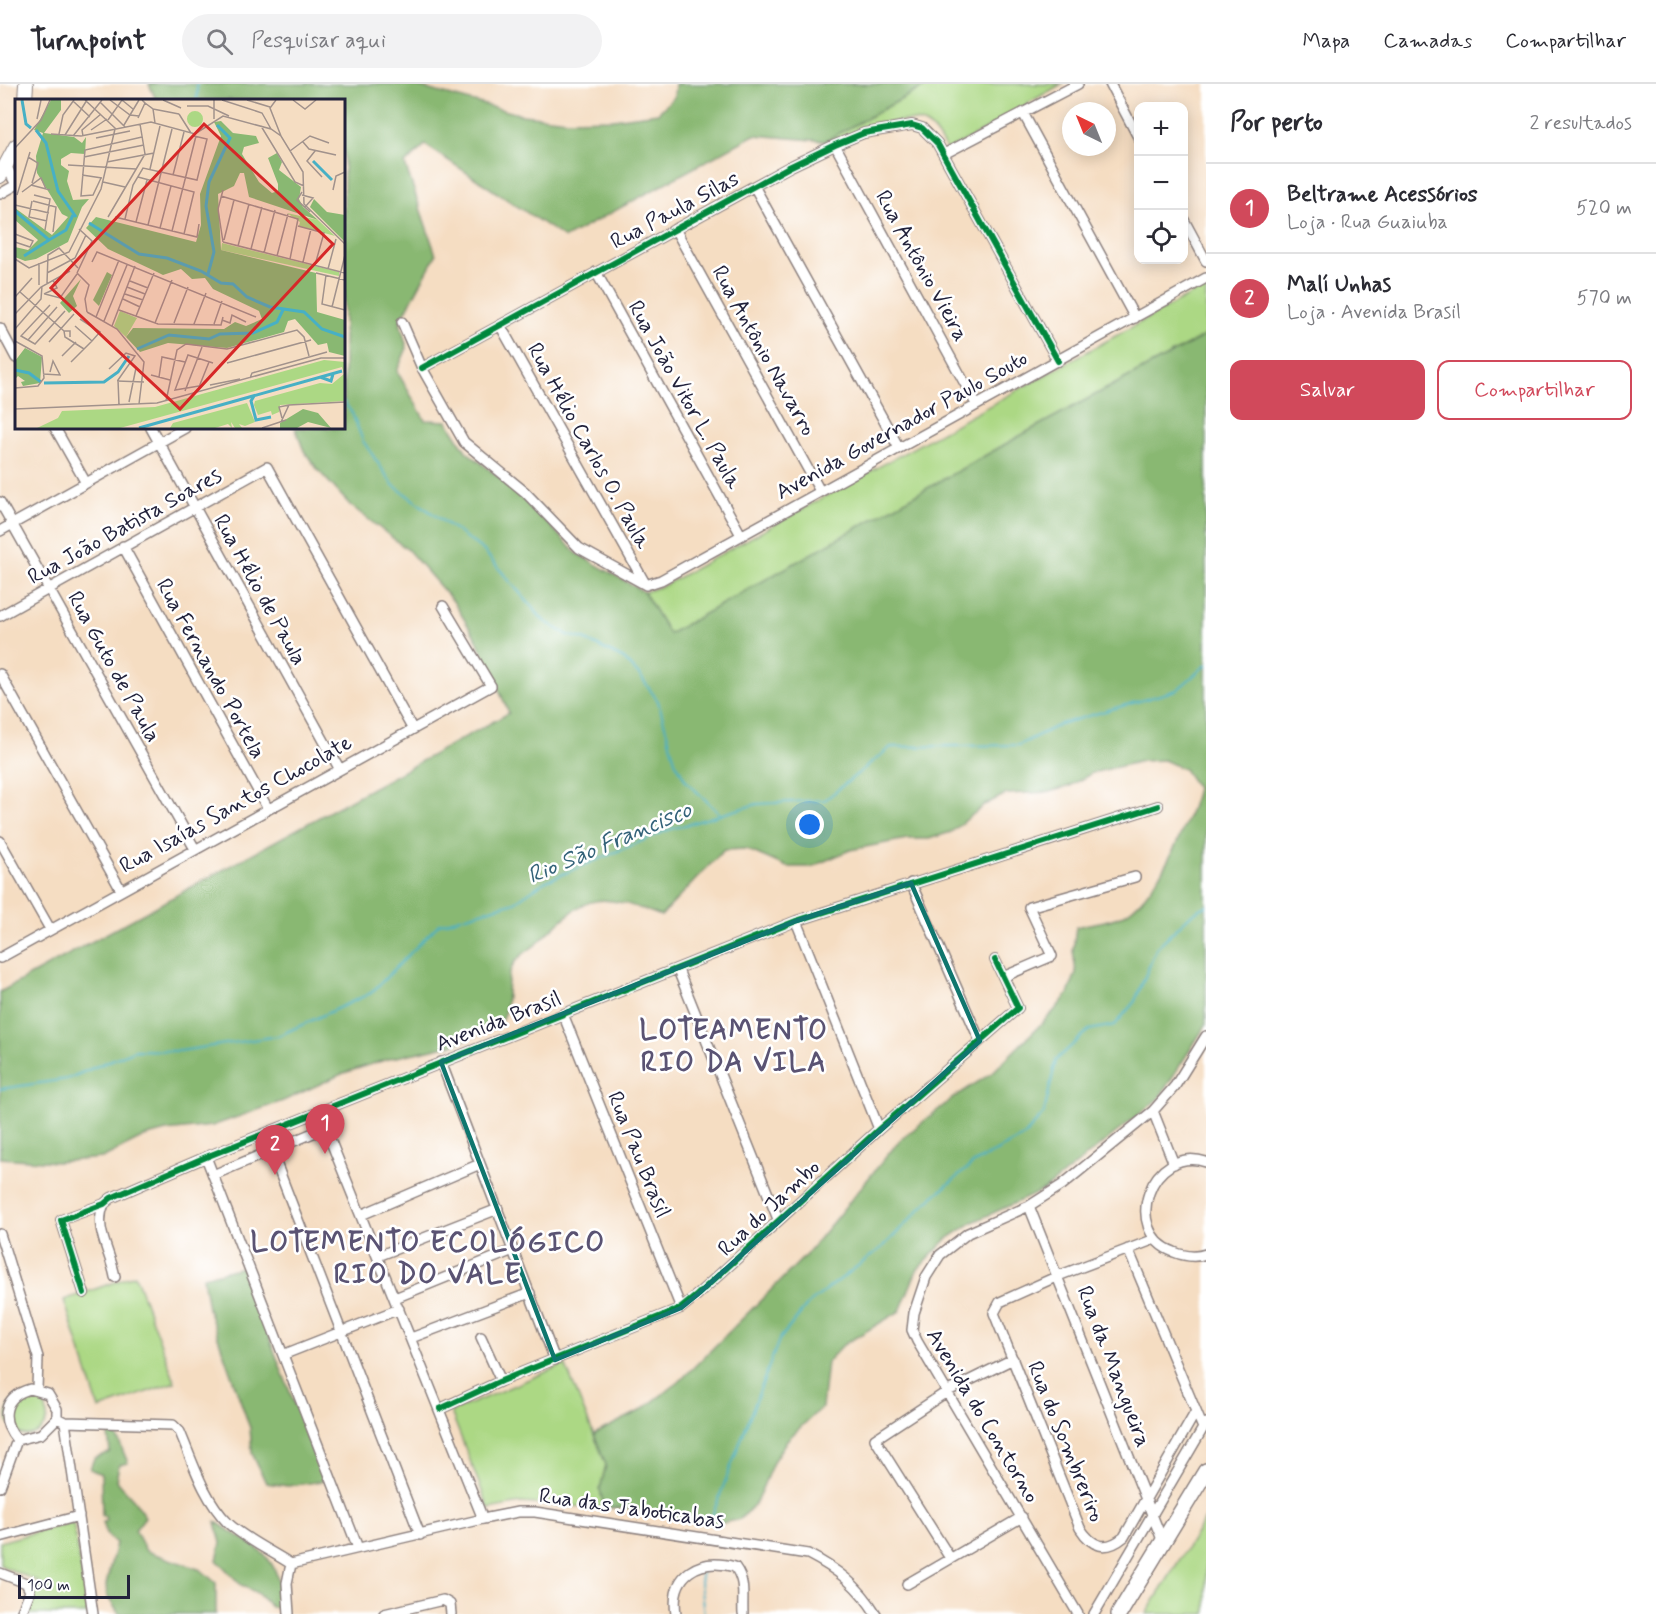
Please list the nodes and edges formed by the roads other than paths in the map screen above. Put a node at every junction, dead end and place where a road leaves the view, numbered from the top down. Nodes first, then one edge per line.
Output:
1 (26, 84) edge
2 (1078, 84) edge
3 (1110, 84) edge
4 (25, 99) edge
5 (1023, 113) junction
6 (1134, 129) edge
7 (835, 145) junction
8 (15, 148) edge
9 (944, 154) junction
10 (3, 172) edge
11 (15, 184) edge
12 (15, 186) edge
13 (754, 186) junction
14 (0, 194) edge
15 (1188, 227) edge
16 (675, 229) junction
17 (1206, 261) edge
18 (596, 272) junction
19 (1206, 278) edge
20 (1135, 318) junction
21 (402, 322) dead end
22 (500, 325) junction
23 (0, 328) edge
24 (15, 356) edge
25 (1058, 360) junction
26 (422, 368) junction
27 (976, 404) junction
28 (56, 429) edge
29 (152, 429) edge
30 (183, 429) edge
31 (159, 442) junction
32 (899, 448) junction
33 (86, 483) junction
34 (820, 491) junction
35 (0, 502) edge
36 (194, 508) junction
37 (12, 524) junction
38 (0, 531) edge
39 (741, 535) junction
40 (123, 546) junction
41 (646, 585) junction
42 (50, 588) junction
43 (443, 606) dead end
44 (0, 616) edge
45 (0, 674) edge
46 (412, 728) junction
47 (339, 768) junction
48 (1158, 806) dead end
49 (268, 809) junction
50 (0, 841) edge
51 (195, 849) junction
52 (1135, 878) dead end
53 (911, 883) junction
54 (121, 890) junction
55 (796, 921) junction
56 (50, 929) junction
57 (0, 958) edge
58 (995, 960) dead end
59 (678, 970) junction
60 (1003, 977) junction
61 (563, 1014) junction
62 (1206, 1036) edge
63 (980, 1041) junction
64 (441, 1062) junction
65 (1154, 1111) junction
66 (319, 1112) junction
67 (325, 1128) junction
68 (879, 1129) junction
69 (271, 1150) junction
70 (206, 1157) junction
71 (1206, 1162) edge
72 (480, 1164) junction
73 (1174, 1164) junction
74 (213, 1175) junction
75 (104, 1204) junction
76 (1029, 1206) junction
77 (498, 1209) junction
78 (361, 1215) junction
79 (778, 1219) junction
80 (0, 1234) edge
81 (1155, 1239) junction
82 (1128, 1249) junction
83 (513, 1250) junction
84 (1206, 1254) edge
85 (378, 1256) junction
86 (1058, 1276) junction
87 (115, 1277) dead end
88 (84, 1293) dead end
89 (530, 1293) junction
90 (395, 1298) junction
91 (681, 1308) junction
92 (399, 1309) junction
93 (342, 1332) junction
94 (481, 1337) dead end
95 (411, 1338) junction
96 (285, 1354) junction
97 (1013, 1359) junction
98 (555, 1360) junction
99 (501, 1381) junction
100 (37, 1389) junction
101 (948, 1391) junction
102 (2, 1407) edge
103 (440, 1409) junction
104 (1196, 1413) junction
105 (61, 1420) junction
106 (1205, 1426) edge
107 (16, 1440) junction
108 (1206, 1471) edge
109 (0, 1486) edge
110 (1146, 1499) junction
111 (79, 1516) junction
112 (1022, 1517) junction
113 (1152, 1517) junction
114 (483, 1519) junction
115 (420, 1535) junction
116 (0, 1537) edge
117 (1163, 1542) junction
118 (358, 1548) junction
119 (950, 1558) junction
120 (291, 1564) junction
121 (0, 1573) edge
122 (907, 1584) dead end
123 (21, 1614) edge
124 (93, 1614) edge
125 (289, 1614) edge
126 (384, 1614) edge
127 (451, 1614) edge
128 (676, 1614) edge
129 (743, 1614) edge
130 (876, 1614) edge
131 (1078, 1614) edge
132 (1094, 1614) edge
133 (1119, 1614) edge

1 - 4 street
2 - 5 street
3 - 6 street
5 - 9 street
5 - 20 street
7 - 9 street, Rua Paula Silas
7 - 13 street, Rua Paula Silas
7 - 27 street, Rua Antônio Vieira
8 - 10 street
9 - 25 street
10 - 11 street
12 - 14 street
13 - 16 street, Rua Paula Silas
13 - 32 street
15 - 17 street
16 - 18 street, Rua Paula Silas
16 - 34 street, Rua Antônio Navarro
18 - 22 street, Rua Paula Silas
18 - 39 street, Rua João Vitor L. Paula
19 - 20 street, Avenida Governador Paulo Souto
20 - 25 street, Avenida Governador Paulo Souto
21 - 26 street
22 - 26 street, Rua Paula Silas
22 - 41 street, Rua Hélio Carlos O. Paula
23 - 24 street
25 - 27 street, Avenida Governador Paulo Souto
26 - 41 street
27 - 32 street, Avenida Governador Paulo Souto
28 - 33 street
29 - 31 street, Rua Hélio de Paula
30 - 31 street
31 - 33 street
31 - 36 street, Rua Hélio de Paula
32 - 34 street, Avenida Governador Paulo Souto
33 - 37 street
34 - 39 street, Avenida Governador Paulo Souto
35 - 37 street, Rua Guto de Paula
36 - 40 street, Rua João Batista Soares
36 - 46 street, Rua João Batista Soares
36 - 47 street, Rua Hélio de Paula
37 - 38 street
37 - 42 street, Rua Guto de Paula
39 - 41 street, Avenida Governador Paulo Souto
40 - 42 street, Rua João Batista Soares
40 - 49 street, Rua Fernando Portela
42 - 44 street, Rua João Batista Soares
42 - 51 street, Rua Guto de Paula
43 - 46 street, Rua Isaías Santos Chocolate
45 - 54 street
46 - 47 street, Rua Isaías Santos Chocolate
47 - 49 street, Rua Isaías Santos Chocolate
48 - 53 street, Avenida Brasil
49 - 51 street, Rua Isaías Santos Chocolate
50 - 56 street
51 - 54 street, Rua Isaías Santos Chocolate
52 - 60 street
53 - 55 street, Avenida Brasil
53 - 63 street
54 - 56 street, Rua Isaías Santos Chocolate
55 - 59 street, Avenida Brasil
55 - 68 street
56 - 57 street, Rua Isaías Santos Chocolate
58 - 60 street
59 - 61 street, Avenida Brasil
59 - 79 street
60 - 63 street, Rua do Jambo
61 - 64 street, Avenida Brasil
61 - 91 street, Rua Pau Brasil
62 - 65 street, Avenida do Contorno
63 - 68 street, Rua do Jambo
64 - 66 street, Avenida Brasil
64 - 72 street
65 - 73 street
65 - 76 street, Avenida do Contorno
66 - 67 street
66 - 70 street, Avenida Brasil
67 - 69 street
67 - 78 street
68 - 79 street, Rua do Jambo
69 - 74 street
69 - 93 street
70 - 74 street
70 - 75 street, Avenida Brasil
71 - 73 street
72 - 77 street
72 - 78 street
73 - 81 street
74 - 96 street
75 - 87 street
75 - 88 street, Avenida Brasil
76 - 86 street, Rua da Mangueira
76 - 101 street, Avenida do Contorno
77 - 83 street
77 - 85 street
78 - 85 street
79 - 91 street, Rua do Jambo
80 - 100 street
81 - 82 street
81 - 84 street
82 - 86 street
82 - 104 street
83 - 89 street
83 - 90 street
85 - 90 street
86 - 97 street, Rua do Sombreriro
86 - 110 street, Rua da Mangueira
89 - 95 street
89 - 98 street
90 - 92 street
91 - 98 street, Rua do Jambo
92 - 93 street
92 - 95 street
93 - 96 street
93 - 115 street
94 - 99 street
95 - 103 street
96 - 118 street
97 - 101 street
97 - 110 street, Rua do Sombreriro
98 - 99 street, Rua do Jambo
99 - 103 street, Rua do Jambo
100 - 102 street
100 - 105 street
101 - 112 street, Avenida do Contorno
101 - 119 street
102 - 107 street
103 - 114 street
104 - 106 street
104 - 110 street, Rua do Sombreriro
105 - 107 street
105 - 111 street
105 - 120 street
106 - 113 street
107 - 109 street
108 - 117 main road
110 - 113 street, Rua da Mangueira
111 - 116 street
111 - 124 street
112 - 119 street
112 - 131 street, Avenida do Contorno
113 - 117 street, Rua da Mangueira
113 - 132 street
114 - 115 street, Rua das Jaboticabas
114 - 130 street, Rua das Jaboticabas
115 - 118 street, Rua das Jaboticabas
117 - 133 main road
118 - 120 street, Rua das Jaboticabas
119 - 122 street
120 - 125 street
121 - 123 street
126 - 127 street
128 - 129 street

